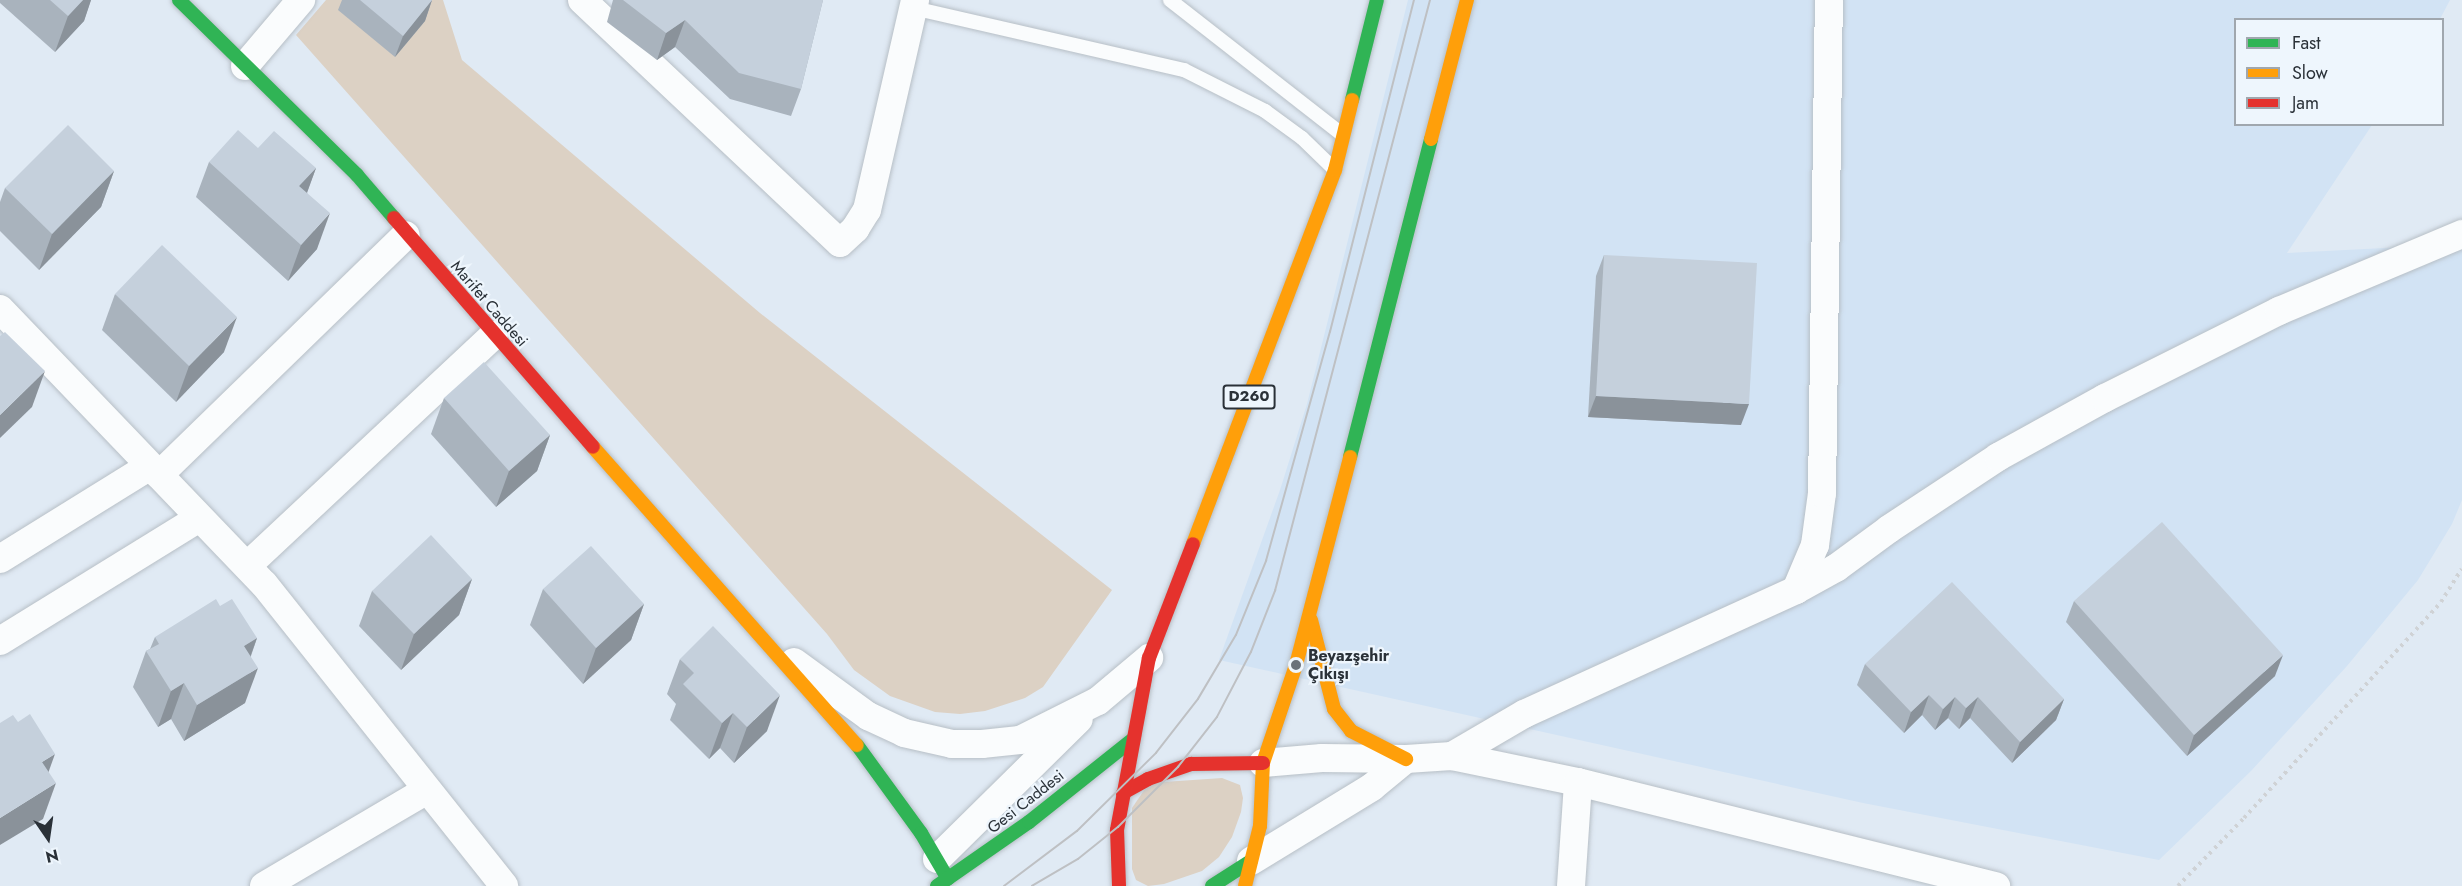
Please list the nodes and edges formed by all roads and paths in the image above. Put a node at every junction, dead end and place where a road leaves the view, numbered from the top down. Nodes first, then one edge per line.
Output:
1 (179, 0) edge
2 (301, 0) edge
3 (582, 0) edge
4 (1170, 0) edge
5 (1377, 0) edge
6 (1467, 0) edge
7 (1829, 0) edge
8 (914, 4) edge
9 (245, 66) junction
10 (1343, 135) junction
11 (1335, 170) junction
12 (2462, 234) edge
13 (406, 235) junction
14 (0, 309) edge
15 (494, 335) junction
16 (154, 471) junction
17 (200, 518) junction
18 (0, 559) edge
19 (247, 566) junction
20 (2462, 568) edge
21 (1796, 590) junction
22 (1309, 615) junction
23 (764, 640) junction
24 (0, 641) edge
25 (1149, 658) junction
26 (1098, 701) junction
27 (1132, 740) junction
28 (1452, 756) junction
29 (1406, 759) junction
30 (1263, 763) junction
31 (1578, 783) junction
32 (427, 790) junction
33 (1123, 793) junction
34 (1248, 873) edge
35 (941, 875) edge
36 (264, 886) edge
37 (504, 886) edge
38 (1119, 886) edge
39 (1212, 886) edge
40 (1571, 886) edge
41 (1996, 886) edge
42 (2178, 886) edge

1 - 9 main road, Marifet Caddesi
2 - 9 street
3 - 8 street
4 - 10 lane
5 - 10 main road, D260
6 - 22 main road
7 - 21 street
8 - 11 lane
9 - 13 main road, Marifet Caddesi
10 - 11 main road, D260
11 - 25 main road, D260
12 - 21 street
13 - 15 main road, Marifet Caddesi
13 - 16 street
14 - 16 street
15 - 19 street
15 - 23 main road, Marifet Caddesi
16 - 17 street
16 - 18 street
17 - 19 street
17 - 24 street
19 - 32 street
20 - 42 path
21 - 28 street
22 - 29 main road
22 - 30 main road
23 - 26 street
23 - 35 main road, Marifet Caddesi
25 - 26 street
25 - 27 main road, D260
26 - 35 street
27 - 33 main road, D260
27 - 35 main road, Gesi Caddesi
28 - 29 street
28 - 31 street
29 - 30 street
29 - 34 street
30 - 33 main road
30 - 34 main road
31 - 40 street
31 - 41 street
32 - 36 street
32 - 37 street
33 - 38 main road
34 - 39 main road

